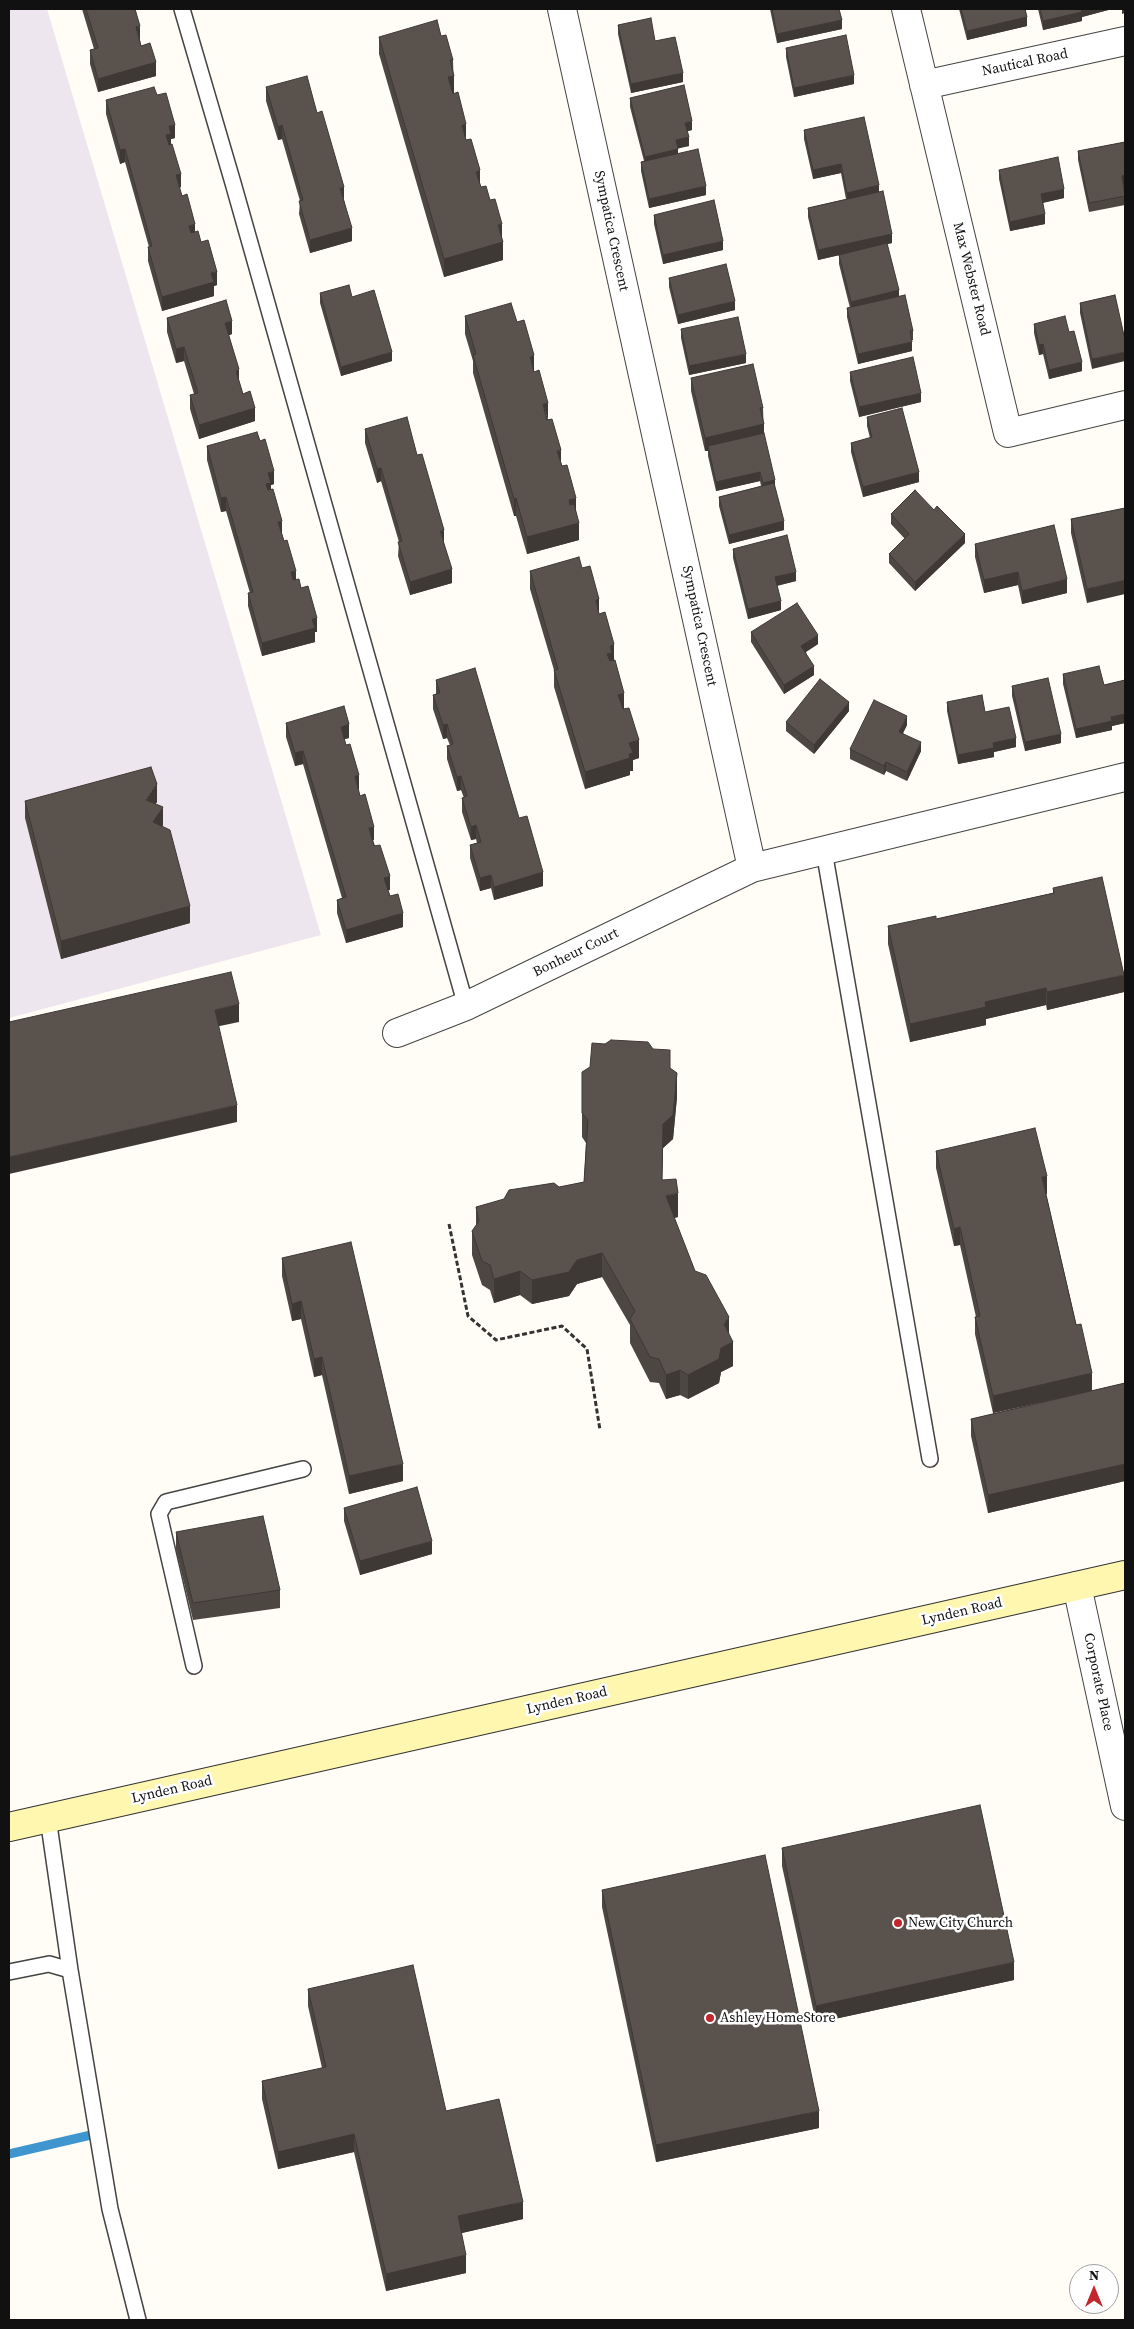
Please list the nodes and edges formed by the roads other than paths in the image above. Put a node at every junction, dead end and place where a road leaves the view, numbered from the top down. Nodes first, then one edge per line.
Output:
1 (182, 9) edge
2 (562, 9) edge
3 (906, 9) edge
4 (1125, 41) edge
5 (924, 85) junction
6 (1125, 405) edge
7 (1125, 777) edge
8 (824, 851) junction
9 (752, 868) junction
10 (466, 1006) junction
11 (397, 1033) dead end
12 (930, 1459) dead end
13 (303, 1469) dead end
14 (1125, 1575) edge
15 (1077, 1586) junction
16 (194, 1666) dead end
17 (1125, 1806) edge
18 (48, 1818) junction
19 (9, 1827) edge
20 (70, 1970) junction
21 (9, 1972) edge
22 (138, 2320) edge

1 - 10 lane
2 - 9 street, Sympatica Crescent
3 - 5 street, Max Webster Road
4 - 5 street, Nautical Road
5 - 6 street, Max Webster Road
7 - 8 street
8 - 9 street
8 - 12 lane
9 - 10 street, Bonheur Court
10 - 11 street, Bonheur Court
13 - 16 lane
14 - 15 main road, Lynden Road
15 - 17 street, Corporate Place
15 - 18 main road, Lynden Road
18 - 19 main road, Lynden Road
18 - 20 lane
20 - 21 lane
20 - 22 lane

